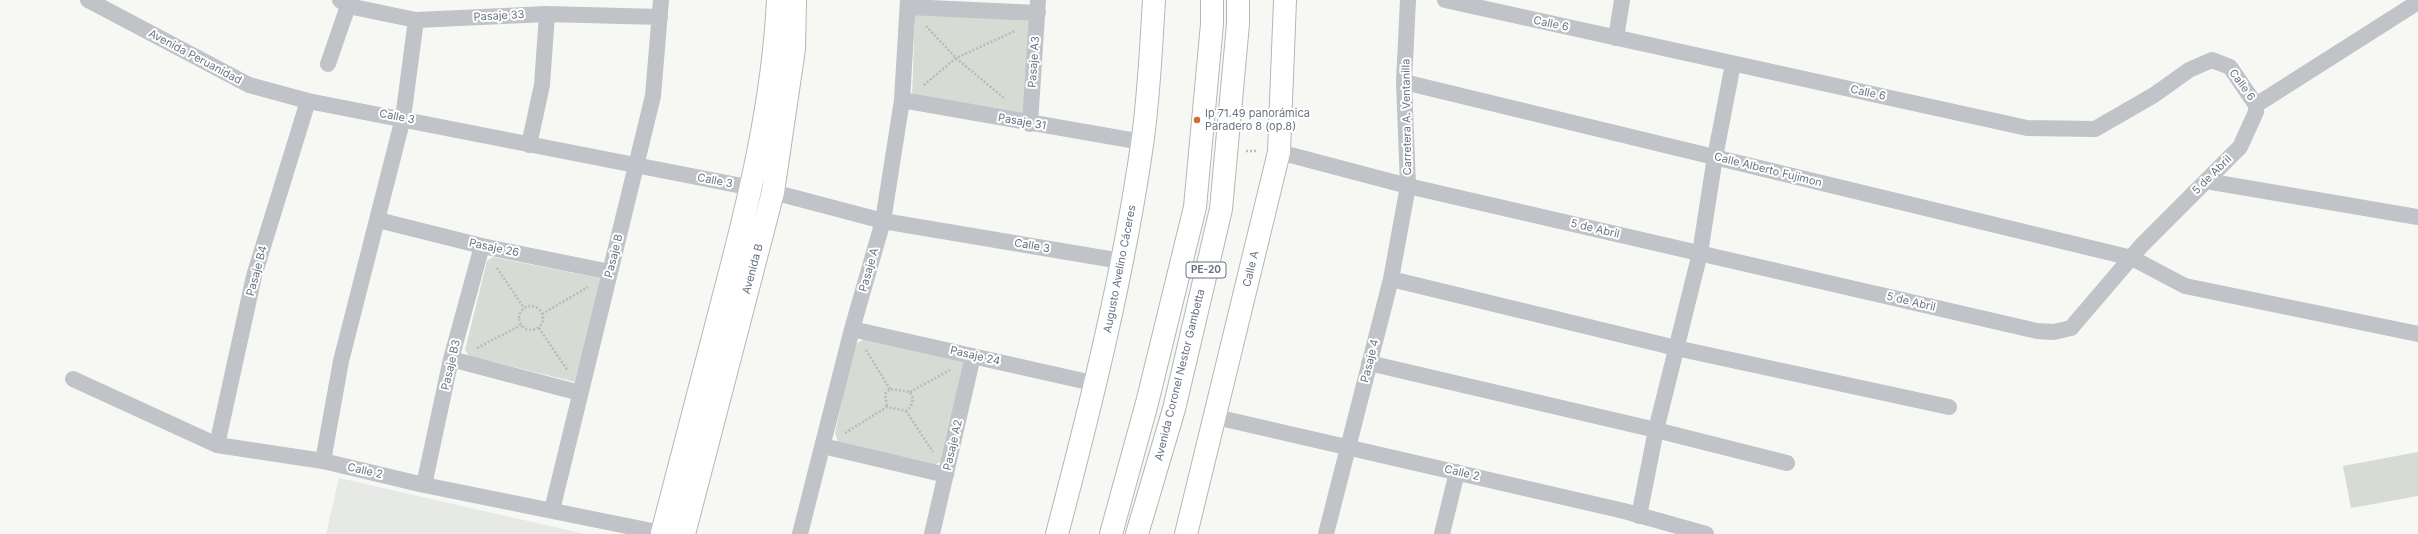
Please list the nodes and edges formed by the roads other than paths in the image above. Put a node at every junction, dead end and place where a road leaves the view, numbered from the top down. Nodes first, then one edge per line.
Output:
1 (88, 0) edge
2 (661, 0) edge
3 (778, 0) edge
4 (795, 0) edge
5 (1154, 0) edge
6 (1212, 0) edge
7 (1238, 0) edge
8 (1285, 0) edge
9 (1408, 0) edge
10 (1445, 0) edge
11 (1622, 0) edge
12 (346, 2) edge
13 (2418, 2) edge
14 (908, 4) edge
15 (1038, 6) edge
16 (547, 14) junction
17 (660, 17) junction
18 (416, 20) junction
19 (1616, 38) junction
20 (328, 64) dead end
21 (1733, 64) junction
22 (1404, 82) junction
23 (902, 100) junction
24 (308, 101) junction
25 (2256, 105) junction
26 (403, 118) junction
27 (1030, 124) junction
28 (1142, 142) junction
29 (529, 145) junction
30 (1279, 152) junction
31 (1715, 157) junction
32 (637, 165) junction
33 (2206, 181) junction
34 (1408, 186) junction
35 (752, 188) junction
36 (773, 192) junction
37 (2418, 218) edge
38 (378, 220) junction
39 (883, 221) junction
40 (482, 246) junction
41 (1700, 253) junction
42 (2132, 258) junction
43 (1121, 261) junction
44 (610, 272) junction
45 (1391, 279) junction
46 (852, 329) junction
47 (2418, 334) edge
48 (1676, 348) junction
49 (973, 356) junction
50 (451, 359) junction
51 (1369, 363) junction
52 (73, 379) dead end
53 (1097, 384) junction
54 (580, 392) junction
55 (1949, 407) dead end
56 (1216, 417) junction
57 (1656, 430) junction
58 (217, 445) junction
59 (823, 446) junction
60 (1348, 447) junction
61 (323, 461) junction
62 (1787, 463) dead end
63 (1456, 472) junction
64 (946, 475) junction
65 (424, 484) junction
66 (552, 510) junction
67 (1639, 516) junction
68 (671, 534) edge
69 (800, 534) edge
70 (932, 534) edge
71 (1058, 534) edge
72 (1111, 534) edge
73 (1137, 534) edge
74 (1186, 534) edge
75 (1326, 534) edge
76 (1442, 534) edge
77 (1706, 534) edge

1 - 24 street, Avenida Peruanidad
2 - 17 street, Pasaje B
3 - 35 main road, Avenida B
4 - 36 main road, Avenida B
5 - 28 main road, Augusto Avelino Cáceres
6 - 72 main road, PE-20
7 - 73 main road, Avenida Coronel Nestor Gambetta / PE-20
8 - 30 main road, Calle A
9 - 22 street, Carretera A. Ventanilla
10 - 19 street, Calle 6
11 - 19 street
12 - 18 street, Pasaje 33
12 - 20 street
13 - 25 street
14 - 15 street
14 - 23 street, Pasaje A
15 - 27 street, Pasaje A3
16 - 17 street, Pasaje 33
16 - 18 street, Pasaje 33
16 - 29 street
17 - 32 street, Pasaje B
18 - 26 street
19 - 21 street, Calle 6
21 - 25 street, Calle 6
21 - 31 street
22 - 31 street, Calle Alberto Fujimon
22 - 34 street, Carretera A. Ventanilla
23 - 27 street, Pasaje 31
23 - 39 street, Pasaje A
24 - 26 street, Calle 3
24 - 58 street, Pasaje B4
25 - 33 street, 5 de Abril
26 - 29 street, Calle 3
26 - 38 street
27 - 28 street, Pasaje 31
28 - 43 main road, Augusto Avelino Cáceres
29 - 32 street, Calle 3
30 - 34 street, 5 de Abril
30 - 56 main road, Calle A
31 - 41 street
31 - 42 street, Calle Alberto Fujimon
32 - 35 street, Calle 3
32 - 44 street, Pasaje B
33 - 37 street
33 - 42 street, 5 de Abril
34 - 41 street, 5 de Abril
34 - 45 street, Pasaje 4
35 - 36 street, Calle 3
35 - 68 main road, Avenida B
36 - 39 street, Calle 3
36 - 68 main road, Avenida B
38 - 40 street, Pasaje 26
38 - 61 street
39 - 43 street, Calle 3
39 - 46 street, Pasaje A
40 - 44 street, Pasaje 26
40 - 50 street, Pasaje B3
41 - 42 street, 5 de Abril
41 - 48 street
42 - 47 street, Calle Alberto Fujimon
43 - 53 main road, Augusto Avelino Cáceres
44 - 54 street, Pasaje B
45 - 48 street
45 - 51 street, Pasaje 4
46 - 49 street, Pasaje 24
46 - 59 street, Pasaje A
48 - 55 street
48 - 57 street
49 - 53 street, Pasaje 24
49 - 64 street, Pasaje A2
50 - 54 street
50 - 65 street, Pasaje B3
51 - 57 street
51 - 60 street, Pasaje 4
52 - 58 street, Calle 2
53 - 71 main road, Augusto Avelino Cáceres
54 - 66 street, Pasaje B
56 - 60 street, Calle 2
56 - 74 main road, Calle A
57 - 62 street
57 - 67 street
58 - 61 street, Calle 2
59 - 64 street
59 - 69 street, Pasaje A
60 - 63 street, Calle 2
60 - 75 street, Pasaje 4
61 - 65 street, Calle 2
63 - 67 street, Calle 2
63 - 76 street
64 - 70 street, Pasaje A2
65 - 66 street, Calle 2
66 - 68 street, Calle 2
67 - 77 street, Calle 2

